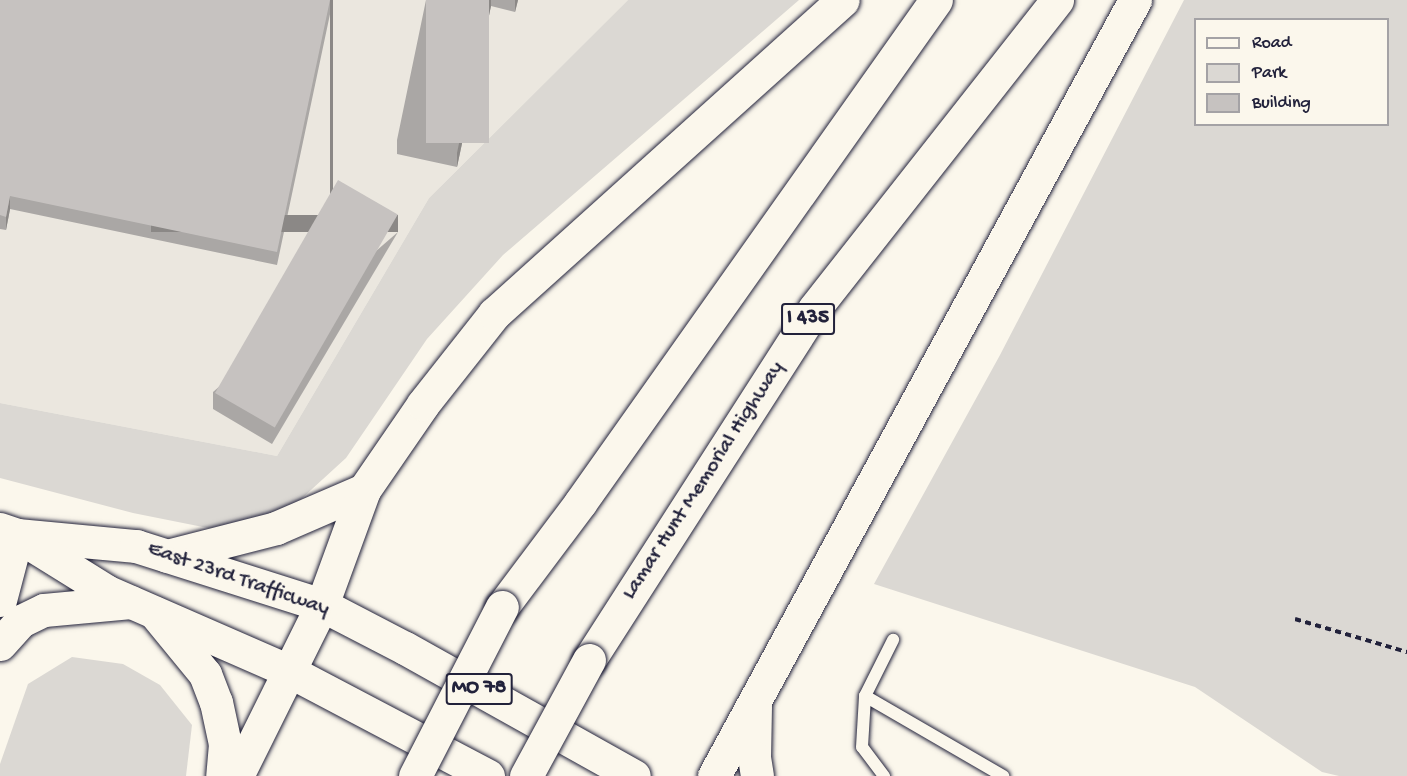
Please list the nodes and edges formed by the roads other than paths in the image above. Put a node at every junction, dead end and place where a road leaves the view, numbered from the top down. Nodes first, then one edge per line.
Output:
1 (843, 0) edge
2 (936, 0) edge
3 (1057, 0) edge
4 (1135, 0) edge
5 (364, 490) junction
6 (9, 532) edge
7 (167, 556) junction
8 (0, 600) edge
9 (322, 606) junction
10 (143, 608) junction
11 (893, 640) dead end
12 (0, 644) edge
13 (289, 671) junction
14 (865, 696) junction
15 (755, 698) junction
16 (222, 776) edge
17 (237, 776) edge
18 (415, 776) edge
19 (488, 776) edge
20 (526, 776) edge
21 (634, 776) edge
22 (714, 776) edge
23 (757, 776) edge
24 (884, 776) edge
25 (1004, 776) edge

1 - 5 main road
2 - 18 main road, bridge
3 - 20 main road, Lamar Hunt Memorial Highway / I 435, bridge
4 - 15 main road
5 - 7 main road
5 - 9 main road
6 - 7 main road, East 23rd Trafficway / MO 78
6 - 8 main road
6 - 10 main road
7 - 9 main road, East 23rd Trafficway / MO 78
9 - 13 main road
9 - 21 main road, East 23rd Trafficway / MO 78
10 - 12 main road
10 - 13 main road
10 - 16 main road
11 - 14 lane
13 - 17 main road
13 - 19 main road
14 - 24 lane
14 - 25 lane
15 - 22 main road
15 - 23 main road

